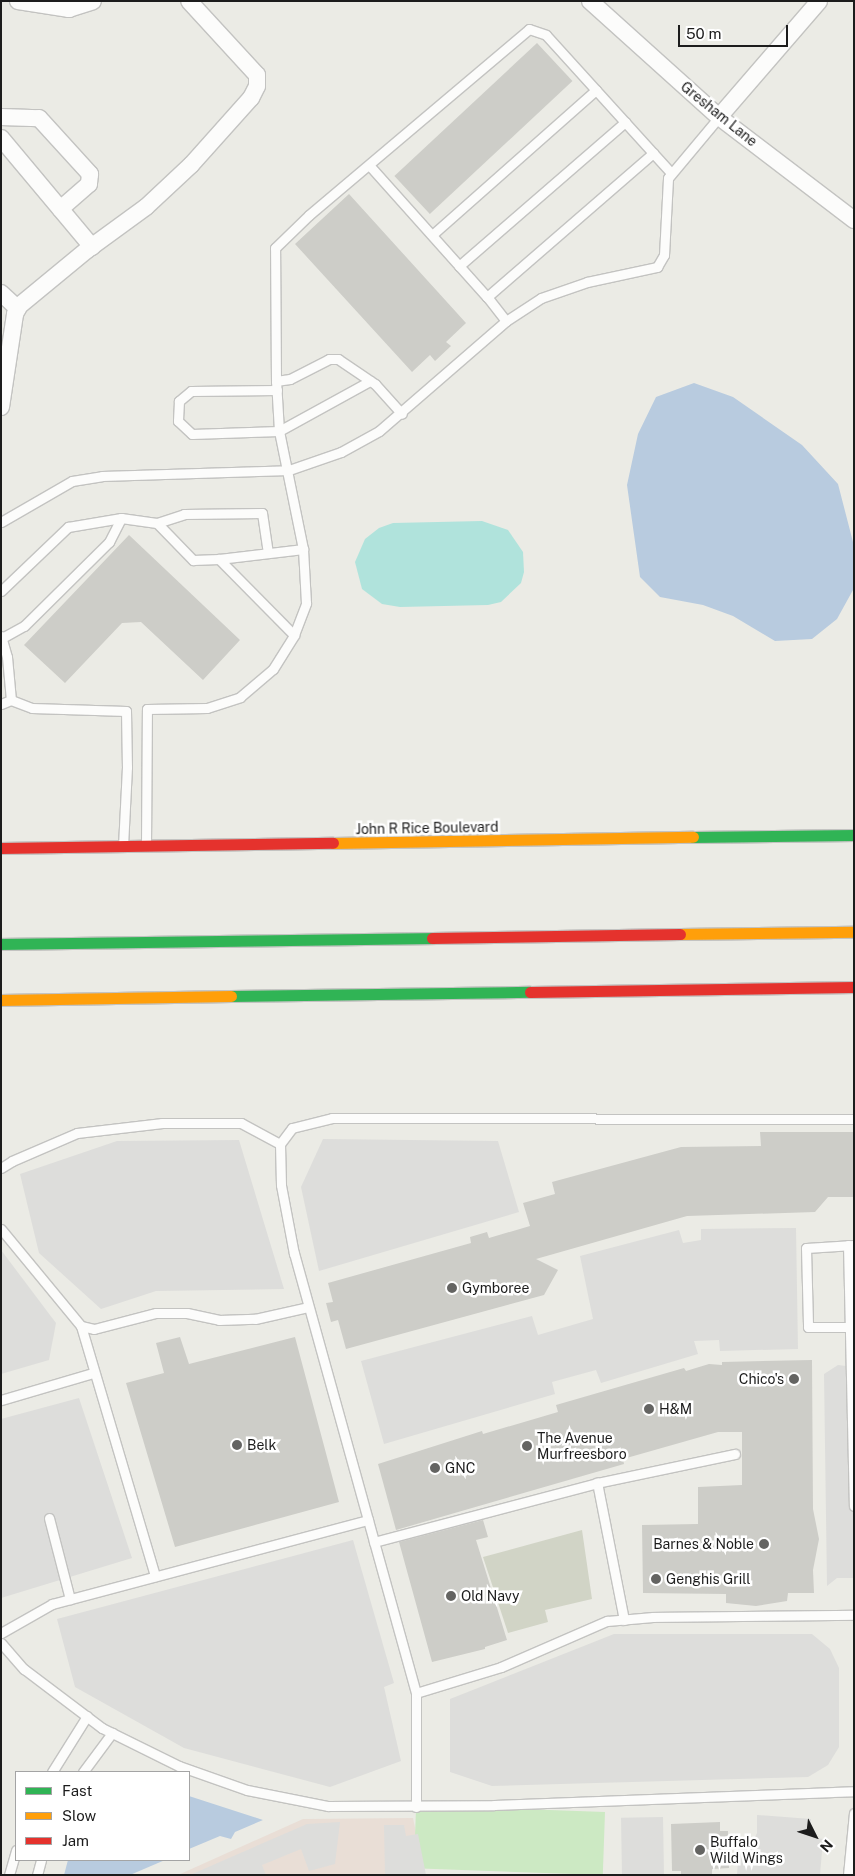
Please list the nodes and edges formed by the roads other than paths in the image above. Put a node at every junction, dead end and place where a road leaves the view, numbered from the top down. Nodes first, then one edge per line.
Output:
1 (18, 1) edge
2 (93, 1) edge
3 (189, 1) edge
4 (590, 1) edge
5 (819, 1) edge
6 (596, 90) junction
7 (1, 117) edge
8 (719, 117) junction
9 (625, 122) junction
10 (1, 138) edge
11 (653, 154) junction
12 (369, 165) junction
13 (671, 173) junction
14 (60, 209) junction
15 (854, 220) edge
16 (432, 235) junction
17 (92, 246) junction
18 (459, 266) junction
19 (1, 293) edge
20 (487, 297) junction
21 (18, 309) junction
22 (506, 321) junction
23 (370, 381) junction
24 (276, 385) junction
25 (1, 407) edge
26 (402, 414) junction
27 (279, 431) junction
28 (289, 470) junction
29 (121, 518) junction
30 (1, 522) edge
31 (157, 523) junction
32 (303, 549) junction
33 (268, 553) junction
34 (219, 559) junction
35 (1, 591) edge
36 (294, 635) junction
37 (2, 637) edge
38 (11, 700) junction
39 (1, 704) edge
40 (854, 835) edge
41 (123, 846) junction
42 (1, 848) edge
43 (146, 848) junction
44 (854, 932) edge
45 (1, 944) edge
46 (854, 987) edge
47 (1, 1000) edge
48 (854, 1119) edge
49 (280, 1144) junction
50 (1, 1168) edge
51 (1, 1228) edge
52 (851, 1245) edge
53 (308, 1307) junction
54 (81, 1326) junction
55 (852, 1327) edge
56 (94, 1373) junction
57 (1, 1400) edge
58 (735, 1454) dead end
59 (597, 1483) junction
60 (854, 1506) edge
61 (49, 1518) dead end
62 (368, 1520) junction
63 (374, 1542) junction
64 (155, 1576) junction
65 (70, 1599) junction
66 (854, 1616) edge
67 (624, 1620) junction
68 (1, 1634) edge
69 (1, 1643) edge
70 (416, 1693) junction
71 (87, 1716) junction
72 (112, 1733) junction
73 (53, 1771) edge
74 (84, 1771) edge
75 (854, 1791) edge
76 (416, 1807) junction
77 (854, 1812) edge
78 (15, 1854) edge
79 (41, 1861) edge
80 (9, 1875) edge
81 (37, 1875) edge
82 (848, 1875) edge

1 - 2 street
3 - 17 street
4 - 8 street, Gresham Lane
5 - 8 street
6 - 9 lane
6 - 12 lane
6 - 16 lane
7 - 14 street
8 - 13 lane
8 - 15 street, Gresham Lane
9 - 11 lane
9 - 18 lane
10 - 14 street
11 - 13 lane
11 - 20 lane
12 - 16 lane
12 - 24 lane
13 - 22 lane
14 - 17 street
16 - 18 lane
17 - 21 street
18 - 20 lane
19 - 21 street
20 - 22 lane
21 - 25 street
22 - 26 lane
23 - 24 lane
23 - 26 lane
23 - 27 lane
24 - 27 lane
24 - 27 lane
26 - 28 lane
27 - 28 lane
28 - 30 lane
28 - 32 lane
29 - 31 lane
29 - 35 lane
29 - 37 lane
31 - 33 lane
31 - 34 lane
32 - 33 lane
32 - 36 lane
33 - 34 lane
34 - 36 lane
36 - 43 lane
37 - 38 lane
38 - 39 lane
38 - 41 lane
40 - 43 main road, John R Rice Boulevard
41 - 42 main road, John R Rice Boulevard
41 - 43 main road, John R Rice Boulevard
44 - 45 main road
46 - 47 main road
48 - 49 lane
49 - 50 lane
49 - 53 lane
51 - 54 lane
52 - 55 lane
52 - 55 lane
53 - 54 lane
53 - 62 lane
54 - 56 lane
55 - 60 lane
56 - 57 lane
56 - 64 lane
58 - 59 lane
59 - 63 lane
59 - 67 lane
61 - 65 lane
62 - 63 lane
62 - 64 lane
63 - 70 lane
64 - 65 lane
65 - 68 lane
66 - 67 lane
67 - 70 lane
69 - 71 lane
70 - 76 lane
71 - 72 lane
71 - 73 lane
72 - 74 lane
72 - 76 lane
75 - 76 lane
77 - 82 lane
78 - 80 lane
79 - 81 lane

